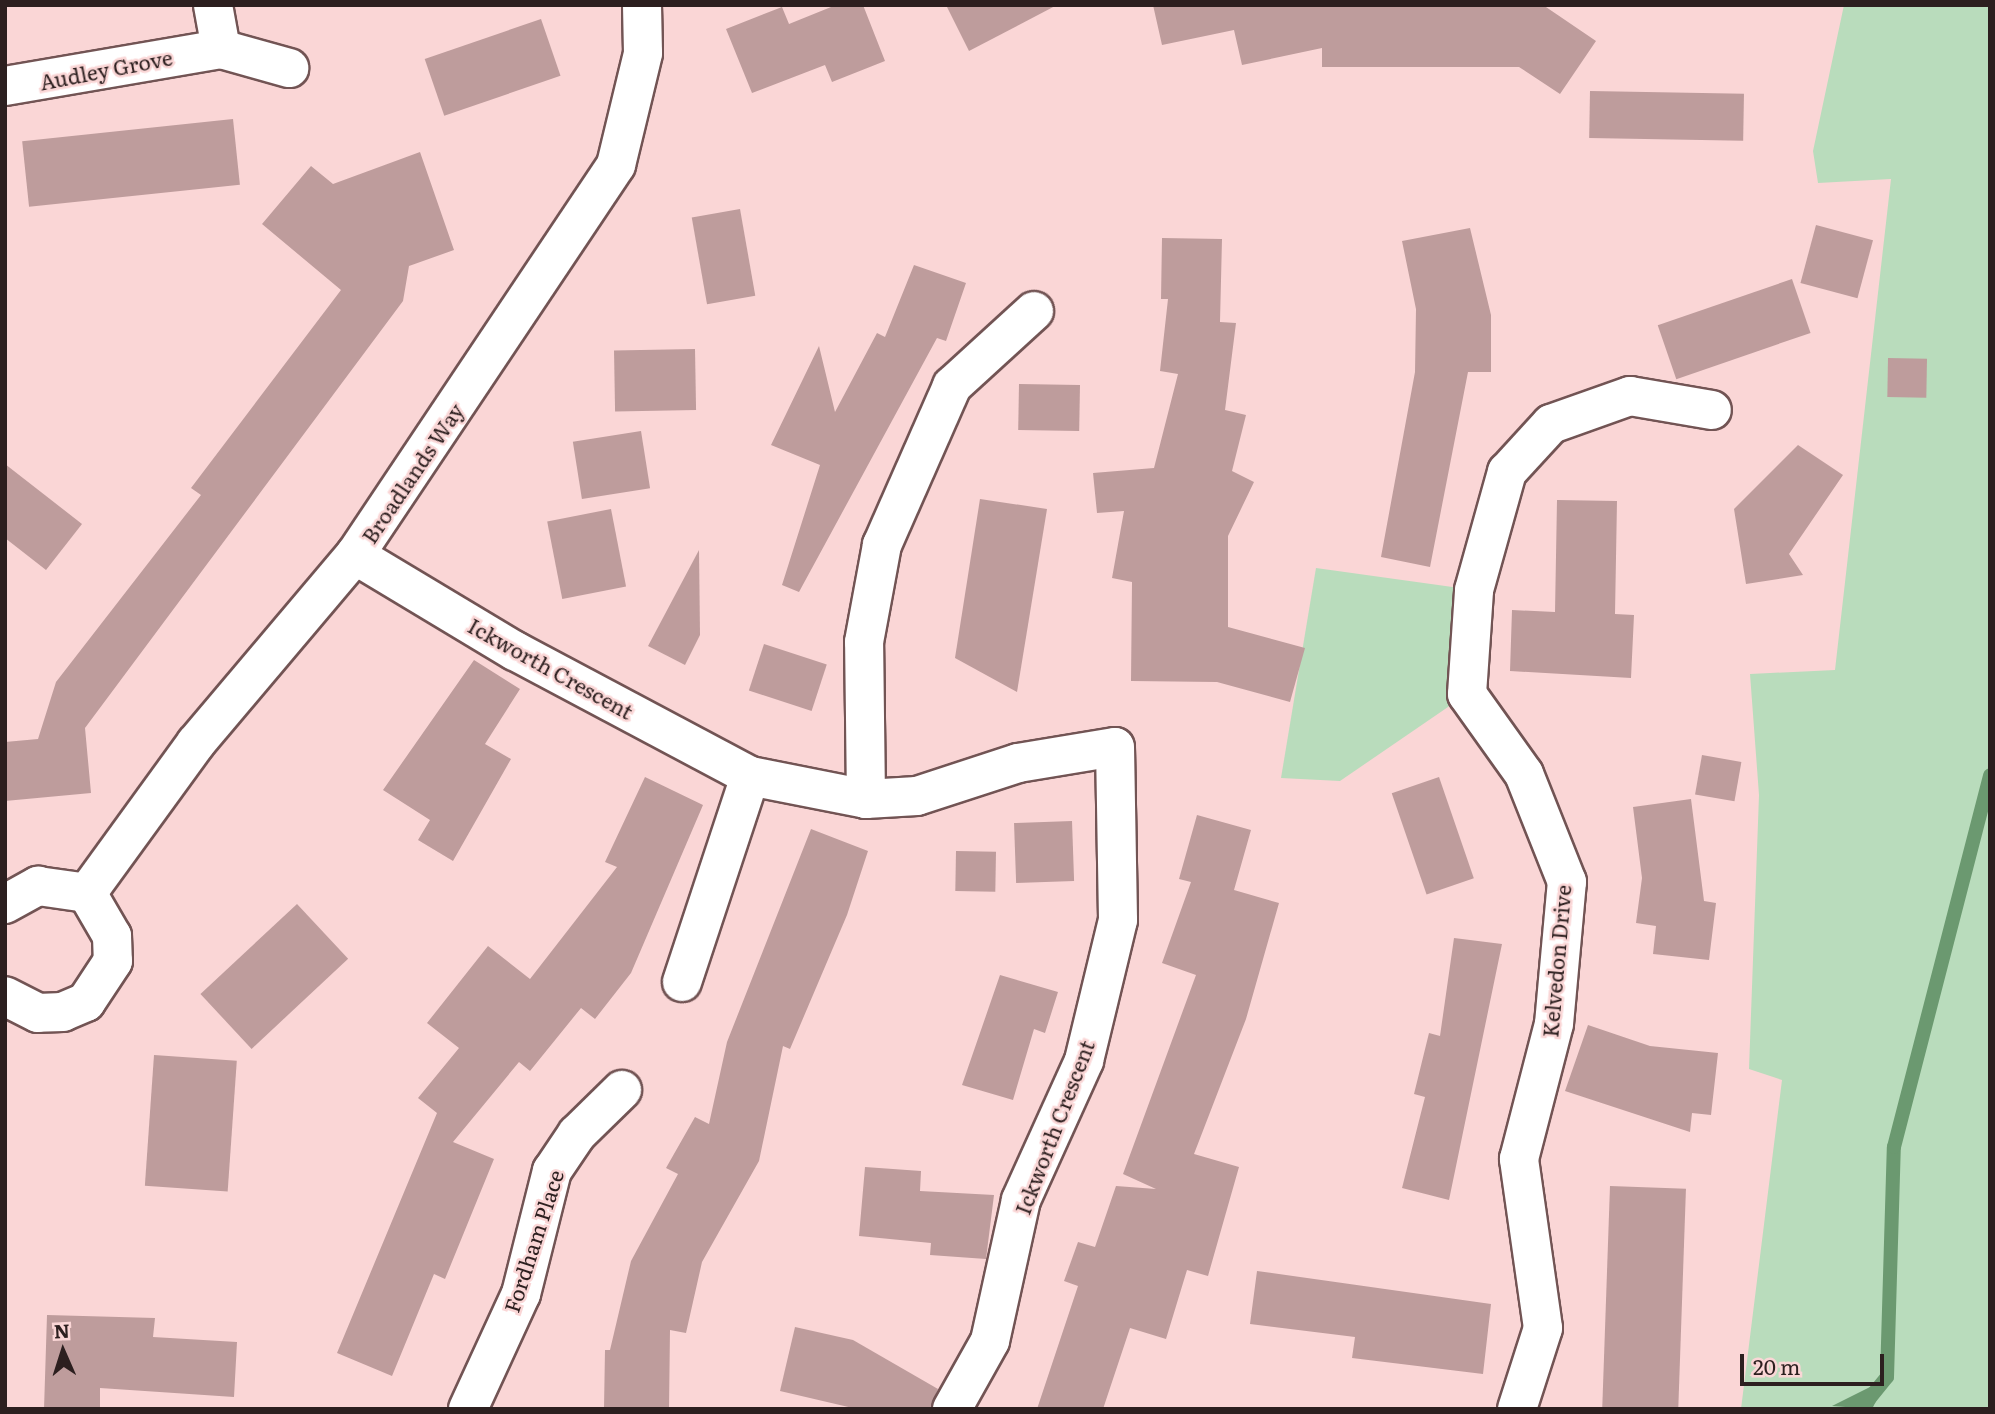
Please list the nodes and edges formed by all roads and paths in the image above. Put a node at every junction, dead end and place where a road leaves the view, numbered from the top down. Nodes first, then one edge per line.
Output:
1 (213, 5) edge
2 (642, 5) edge
3 (221, 49) junction
4 (289, 68) dead end
5 (5, 86) edge
6 (1034, 311) dead end
7 (1712, 410) dead end
8 (355, 555) junction
9 (750, 776) junction
10 (866, 799) junction
11 (87, 893) junction
12 (5, 904) edge
13 (682, 982) dead end
14 (7, 1004) edge
15 (622, 1090) dead end
16 (467, 1409) edge
17 (952, 1409) edge
18 (1517, 1409) edge

1 - 3 street
2 - 8 street, Broadlands Way
3 - 4 street, Audley Grove
3 - 5 street, Audley Grove
6 - 10 street
7 - 18 street, Kelvedon Drive
8 - 9 street, Ickworth Crescent
8 - 11 street, Broadlands Way
9 - 10 street, Ickworth Crescent
9 - 13 street
10 - 17 street, Ickworth Crescent
11 - 12 street
11 - 14 street
15 - 16 street, Fordham Place

